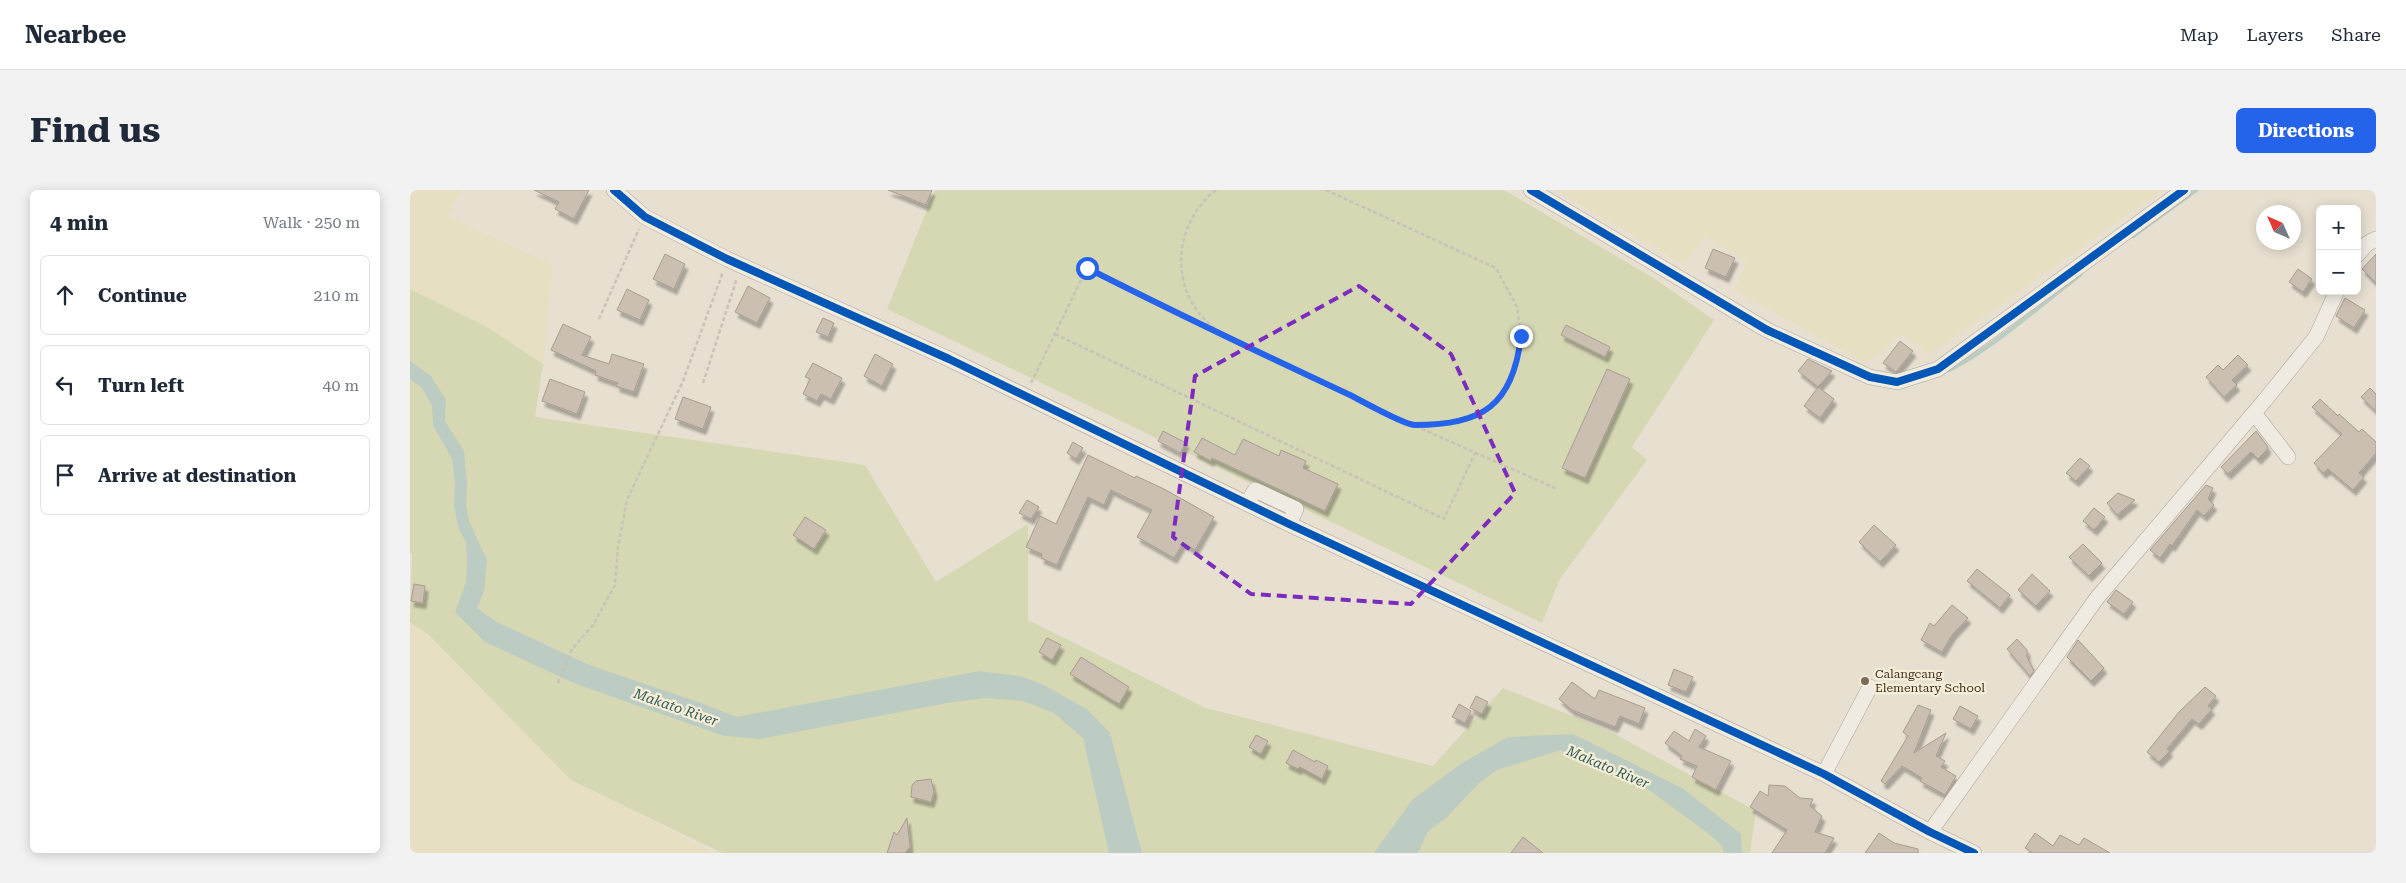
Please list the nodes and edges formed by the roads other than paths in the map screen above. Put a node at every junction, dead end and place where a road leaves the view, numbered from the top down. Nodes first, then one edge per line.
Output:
1 (614, 190) edge
2 (1531, 190) edge
3 (2184, 190) edge
4 (2376, 240) edge
5 (2361, 251) edge
6 (2335, 295) edge
7 (2254, 413) junction
8 (2288, 458) dead end
9 (1870, 687) dead end
10 (1824, 774) junction
11 (1930, 832) junction
12 (1974, 853) edge

1 - 10 street
2 - 3 street
4 - 5 street
6 - 7 street
7 - 8 street
7 - 11 street
9 - 10 street
10 - 11 street
11 - 12 street

